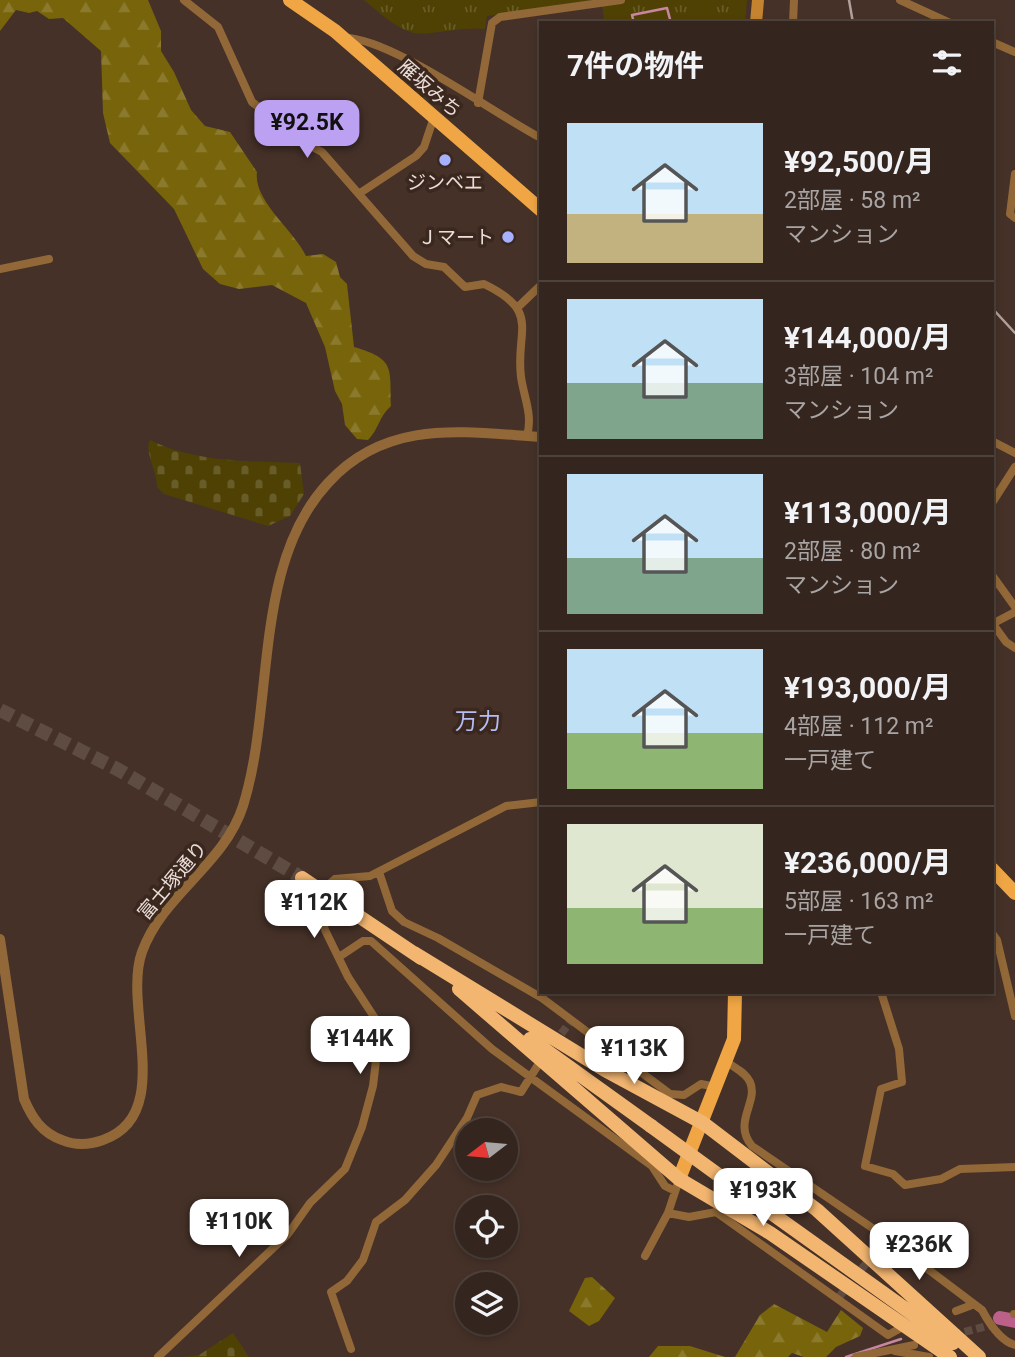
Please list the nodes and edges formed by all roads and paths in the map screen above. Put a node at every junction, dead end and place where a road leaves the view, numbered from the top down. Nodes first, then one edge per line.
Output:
1 (184, 0) edge
2 (290, 0) edge
3 (621, 0) edge
4 (758, 0) edge
5 (794, 0) edge
6 (900, 0) edge
7 (756, 21) edge
8 (793, 21) edge
9 (946, 21) edge
10 (343, 38) junction
11 (994, 43) edge
12 (1015, 52) edge
13 (478, 103) junction
14 (434, 117) junction
15 (539, 137) edge
16 (1015, 174) edge
17 (360, 193) junction
18 (539, 208) edge
19 (1015, 218) edge
20 (49, 259) dead end
21 (0, 269) edge
22 (539, 287) edge
23 (517, 308) junction
24 (527, 436) junction
25 (539, 437) edge
26 (994, 442) edge
27 (1015, 453) edge
28 (1015, 467) edge
29 (994, 500) edge
30 (994, 578) edge
31 (1015, 610) edge
32 (994, 623) edge
33 (994, 625) edge
34 (1015, 648) edge
35 (539, 802) edge
36 (994, 871) edge
37 (379, 872) junction
38 (302, 878) tunnel mouth
39 (328, 885) dead end
40 (1015, 893) edge
41 (321, 896) dead end
42 (994, 935) edge
43 (0, 939) edge
44 (414, 953) junction
45 (339, 957) junction
46 (453, 984) junction
47 (735, 994) edge
48 (882, 994) edge
49 (1015, 1016) edge
50 (725, 1060) junction
51 (538, 1065) dead end
52 (530, 1077) junction
53 (716, 1087) junction
54 (703, 1123) junction
55 (1015, 1167) edge
56 (677, 1185) junction
57 (668, 1213) junction
58 (884, 1236) junction
59 (878, 1248) tunnel mouth
60 (645, 1256) dead end
61 (972, 1305) junction
62 (956, 1311) dead end
63 (899, 1329) dead end
64 (914, 1345) dead end
65 (1015, 1345) edge
66 (351, 1349) dead end
67 (889, 1350) junction
68 (158, 1357) edge
69 (856, 1357) edge
70 (929, 1357) edge
71 (950, 1357) edge
72 (971, 1357) edge
73 (979, 1357) edge

1 - 17 street
2 - 10 highway, 雁坂みち
3 - 13 street
4 - 7 main road
5 - 8 street
6 - 9 street
10 - 13 street
10 - 14 highway, 雁坂みち
11 - 12 street
13 - 15 street
14 - 17 street
14 - 18 highway, 雁坂みち
16 - 19 street
17 - 23 street
20 - 21 street
22 - 23 street
23 - 24 street
24 - 25 street, 富士塚通り
24 - 43 street, 富士塚通り
26 - 27 street
28 - 29 street
30 - 31 street
31 - 32 street
33 - 34 street
35 - 37 street
36 - 40 highway
37 - 39 street
37 - 53 street
38 - 44 highway
41 - 45 street
42 - 49 street
44 - 46 highway
44 - 54 highway
45 - 52 street
45 - 68 street
46 - 56 highway
46 - 72 highway, bridge
47 - 50 highway
48 - 55 street
50 - 53 highway
50 - 58 street
51 - 52 street
52 - 56 street
52 - 66 street
53 - 54 highway
54 - 56 highway
54 - 73 highway
56 - 57 street
56 - 71 highway
57 - 60 street
57 - 63 street
58 - 59 street
58 - 61 street
61 - 62 street
61 - 65 street
64 - 67 street
67 - 69 street
67 - 70 street

